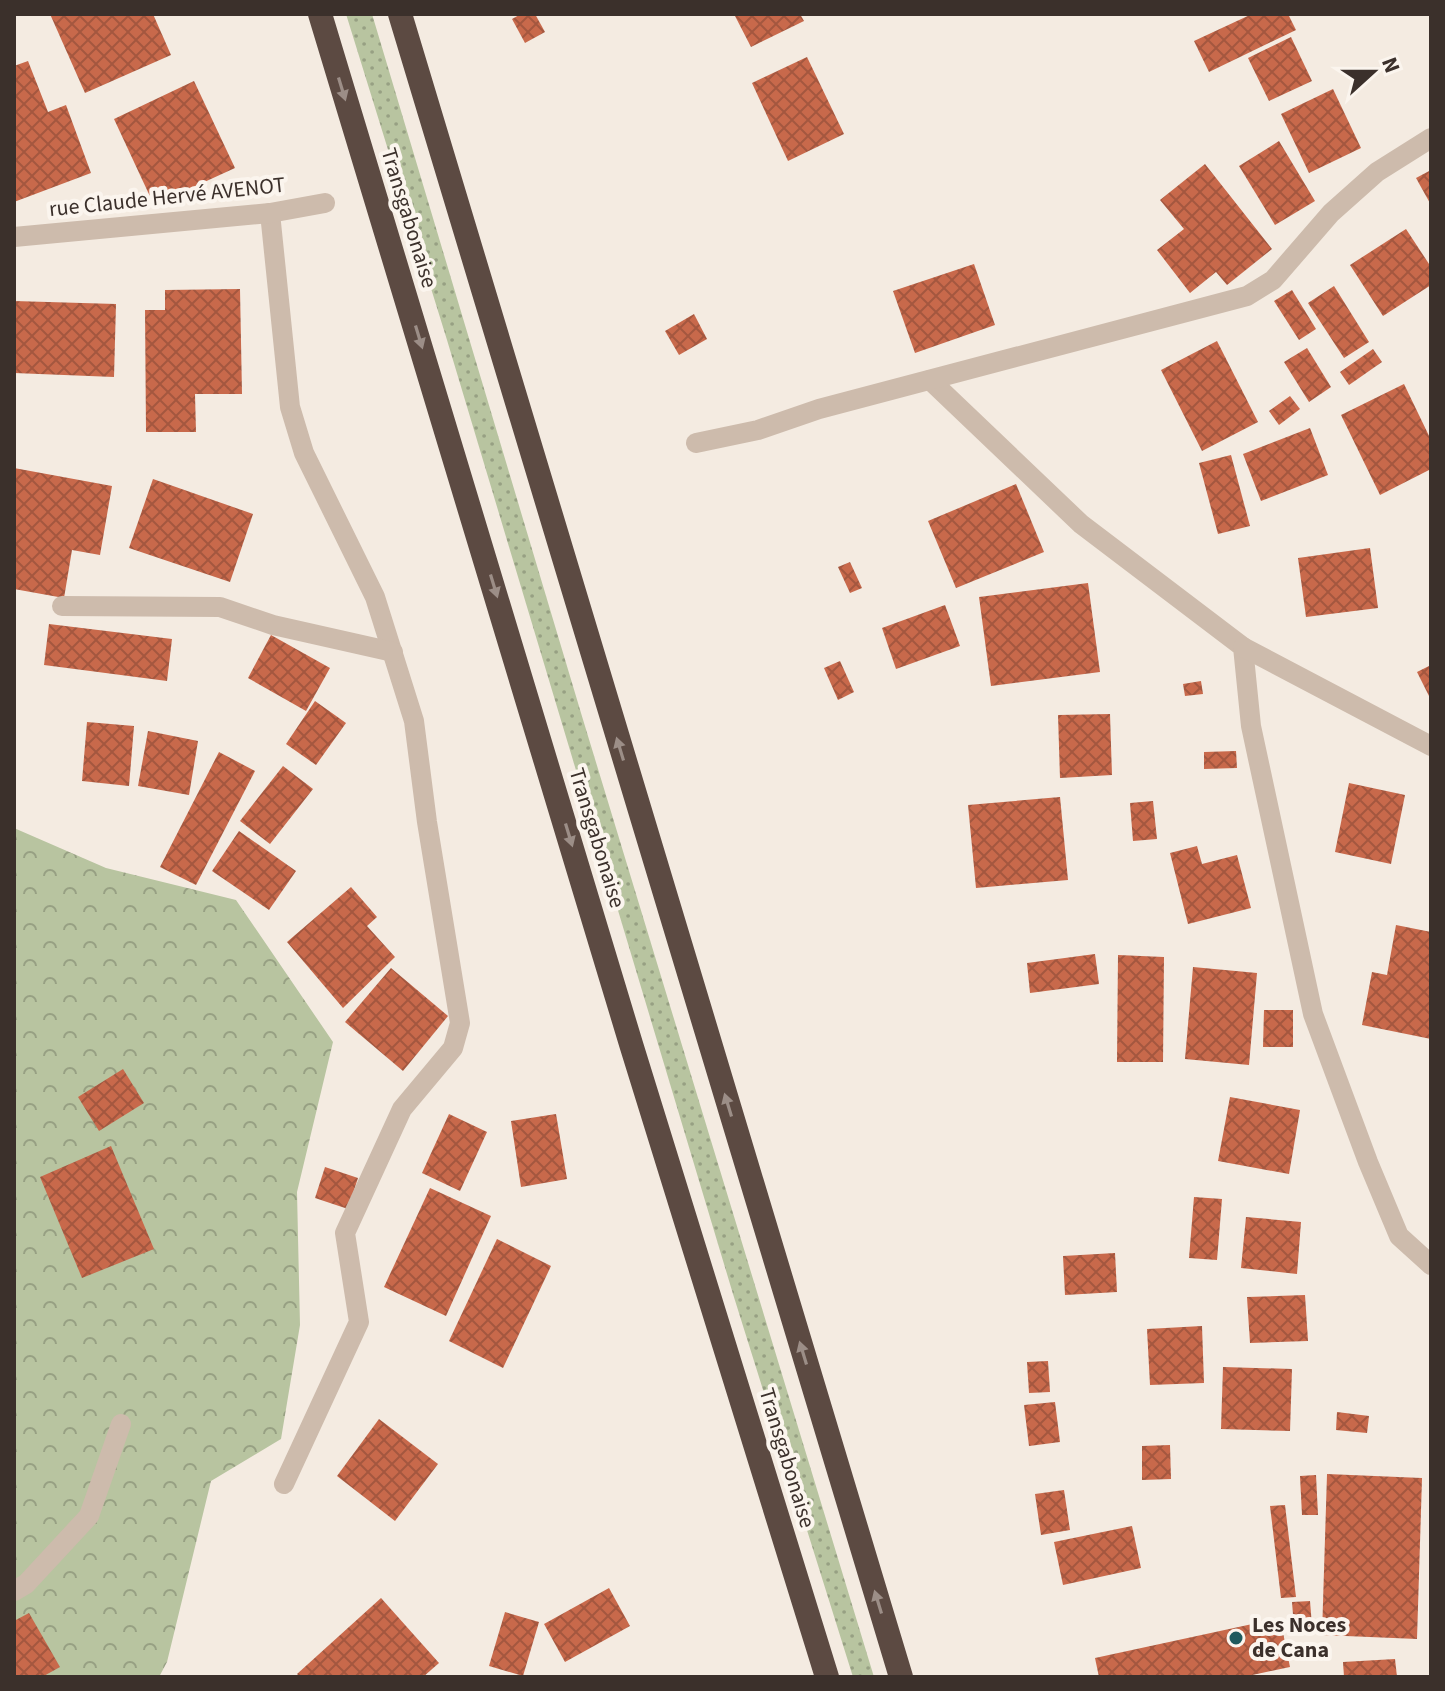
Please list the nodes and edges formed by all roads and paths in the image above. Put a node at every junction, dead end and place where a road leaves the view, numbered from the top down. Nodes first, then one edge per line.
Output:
1 (320, 14) edge
2 (400, 14) edge
3 (1431, 138) edge
4 (325, 203) dead end
5 (270, 213) junction
6 (14, 237) edge
7 (930, 380) junction
8 (696, 443) dead end
9 (62, 606) dead end
10 (1243, 647) junction
11 (393, 652) junction
12 (1431, 746) edge
13 (1431, 1265) edge
14 (121, 1424) dead end
15 (284, 1484) dead end
16 (14, 1591) edge
17 (827, 1677) edge
18 (901, 1677) edge

1 -> 17 highway, Transgabonaise
18 -> 2 highway, Transgabonaise
3 - 7 street
4 - 5 street, rue Claude Hervé AVENOT
5 - 6 street, rue Claude Hervé AVENOT
5 - 11 street
7 - 8 street
7 - 10 street
9 - 11 street
10 - 12 street
10 - 13 street
11 - 15 street
14 - 16 street

